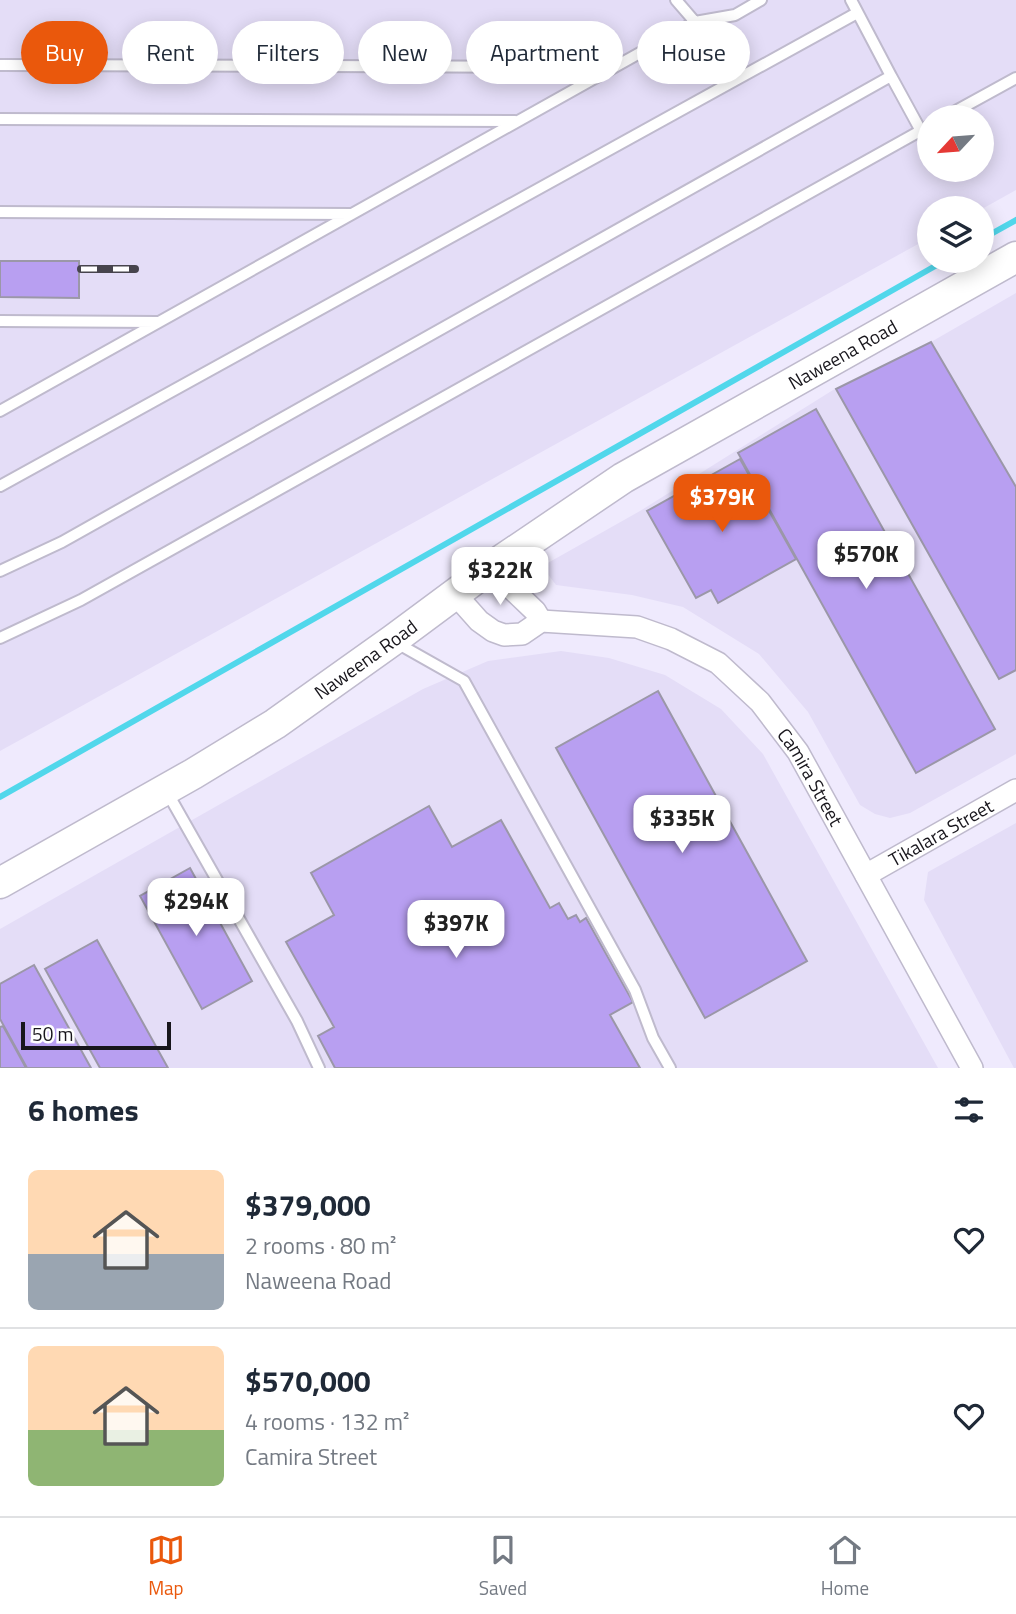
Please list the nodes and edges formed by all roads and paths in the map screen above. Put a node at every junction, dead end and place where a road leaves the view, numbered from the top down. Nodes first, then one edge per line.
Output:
1 (676, 0) edge
2 (761, 0) edge
3 (851, 0) edge
4 (857, 13) junction
5 (694, 21) edge
6 (701, 21) edge
7 (0, 65) edge
8 (466, 67) edge
9 (891, 76) junction
10 (1016, 78) edge
11 (584, 84) edge
12 (967, 105) edge
13 (917, 117) edge
14 (0, 119) edge
15 (518, 121) junction
16 (917, 133) edge
17 (0, 212) edge
18 (352, 214) junction
19 (1016, 257) edge
20 (0, 321) edge
21 (160, 322) junction
22 (0, 411) edge
23 (0, 486) edge
24 (490, 568) junction
25 (0, 571) edge
26 (455, 594) junction
27 (541, 621) junction
28 (0, 638) edge
29 (393, 640) junction
30 (165, 789) junction
31 (1016, 790) edge
32 (866, 875) junction
33 (0, 883) edge
34 (319, 1068) edge
35 (670, 1068) edge
36 (972, 1068) edge

1 - 5 lane
2 - 6 lane
3 - 4 lane
4 - 9 lane
4 - 23 lane
7 - 8 lane
9 - 13 lane
9 - 25 lane
10 - 12 lane
11 - 15 lane
14 - 15 lane
15 - 18 lane
16 - 28 lane
17 - 18 lane
18 - 21 lane
19 - 24 street, Naweena Road
20 - 21 lane
21 - 22 lane
24 - 26 street, Naweena Road
24 - 27 street
26 - 27 street, Camira Street
26 - 29 street, Naweena Road
27 - 32 street, Camira Street
29 - 30 street, Naweena Road
29 - 35 lane
30 - 33 street, Naweena Road
30 - 34 lane
31 - 32 street, Tikalara Street
32 - 36 street, Camira Street

